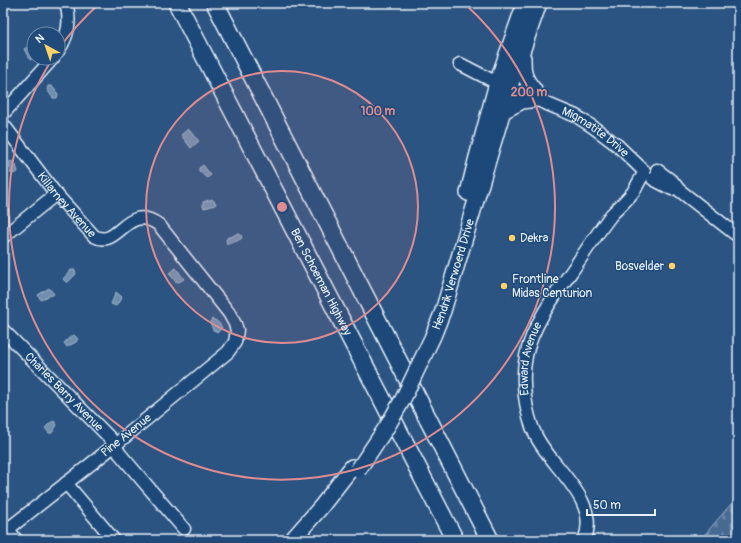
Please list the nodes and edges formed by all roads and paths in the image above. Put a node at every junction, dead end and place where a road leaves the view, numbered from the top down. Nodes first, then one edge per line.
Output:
1 (66, 3) edge
2 (178, 3) edge
3 (215, 3) edge
4 (525, 3) edge
5 (539, 3) edge
6 (66, 36) edge
7 (523, 49) junction
8 (460, 64) dead end
9 (46, 66) edge
10 (505, 82) junction
11 (535, 94) junction
12 (503, 111) junction
13 (3, 114) edge
14 (3, 124) edge
15 (650, 173) junction
16 (56, 194) junction
17 (738, 236) edge
18 (3, 237) edge
19 (237, 330) joint
20 (4, 334) edge
21 (429, 335) junction
22 (115, 445) junction
23 (355, 469) junction
24 (66, 483) junction
25 (184, 529) dead end
26 (5, 531) edge
27 (16, 540) edge
28 (114, 540) edge
29 (292, 540) edge
30 (301, 540) edge
31 (455, 540) edge
32 (490, 540) edge
33 (584, 540) edge

1 - 6 street
2 - 31 highway, Ben Schoeman Highway
3 - 32 highway
4 - 10 main road, Hendrik Verwoerd Drive
5 - 7 main road, Hendrik Verwoerd Drive
7 - 10 main road, Hendrik Verwoerd Drive
7 - 11 main road
8 - 10 street, Migmatite Drive
9 - 13 street
10 - 11 street, Migmatite Drive
10 - 12 main road, Hendrik Verwoerd Drive
10 - 21 main road, Hendrik Verwoerd Drive
11 - 12 main road
11 - 15 street, Migmatite Drive
12 - 21 main road, Hendrik Verwoerd Drive
14 - 16 street, Killarney Avenue
15 - 17 street, Migmatite Drive
15 - 33 street, Edward Avenue
16 - 18 street
16 - 19 street, Killarney Avenue
19 - 22 street, Pine Avenue
20 - 22 street, Charles Barry Avenue
21 - 23 main road, Hendrik Verwoerd Drive, bridge
22 - 24 street, Pine Avenue
22 - 25 street, Charles Barry Avenue
23 - 29 main road, Hendrik Verwoerd Drive
23 - 30 main road, Hendrik Verwoerd Drive
24 - 26 street, Pine Avenue
24 - 28 street
26 - 27 street

